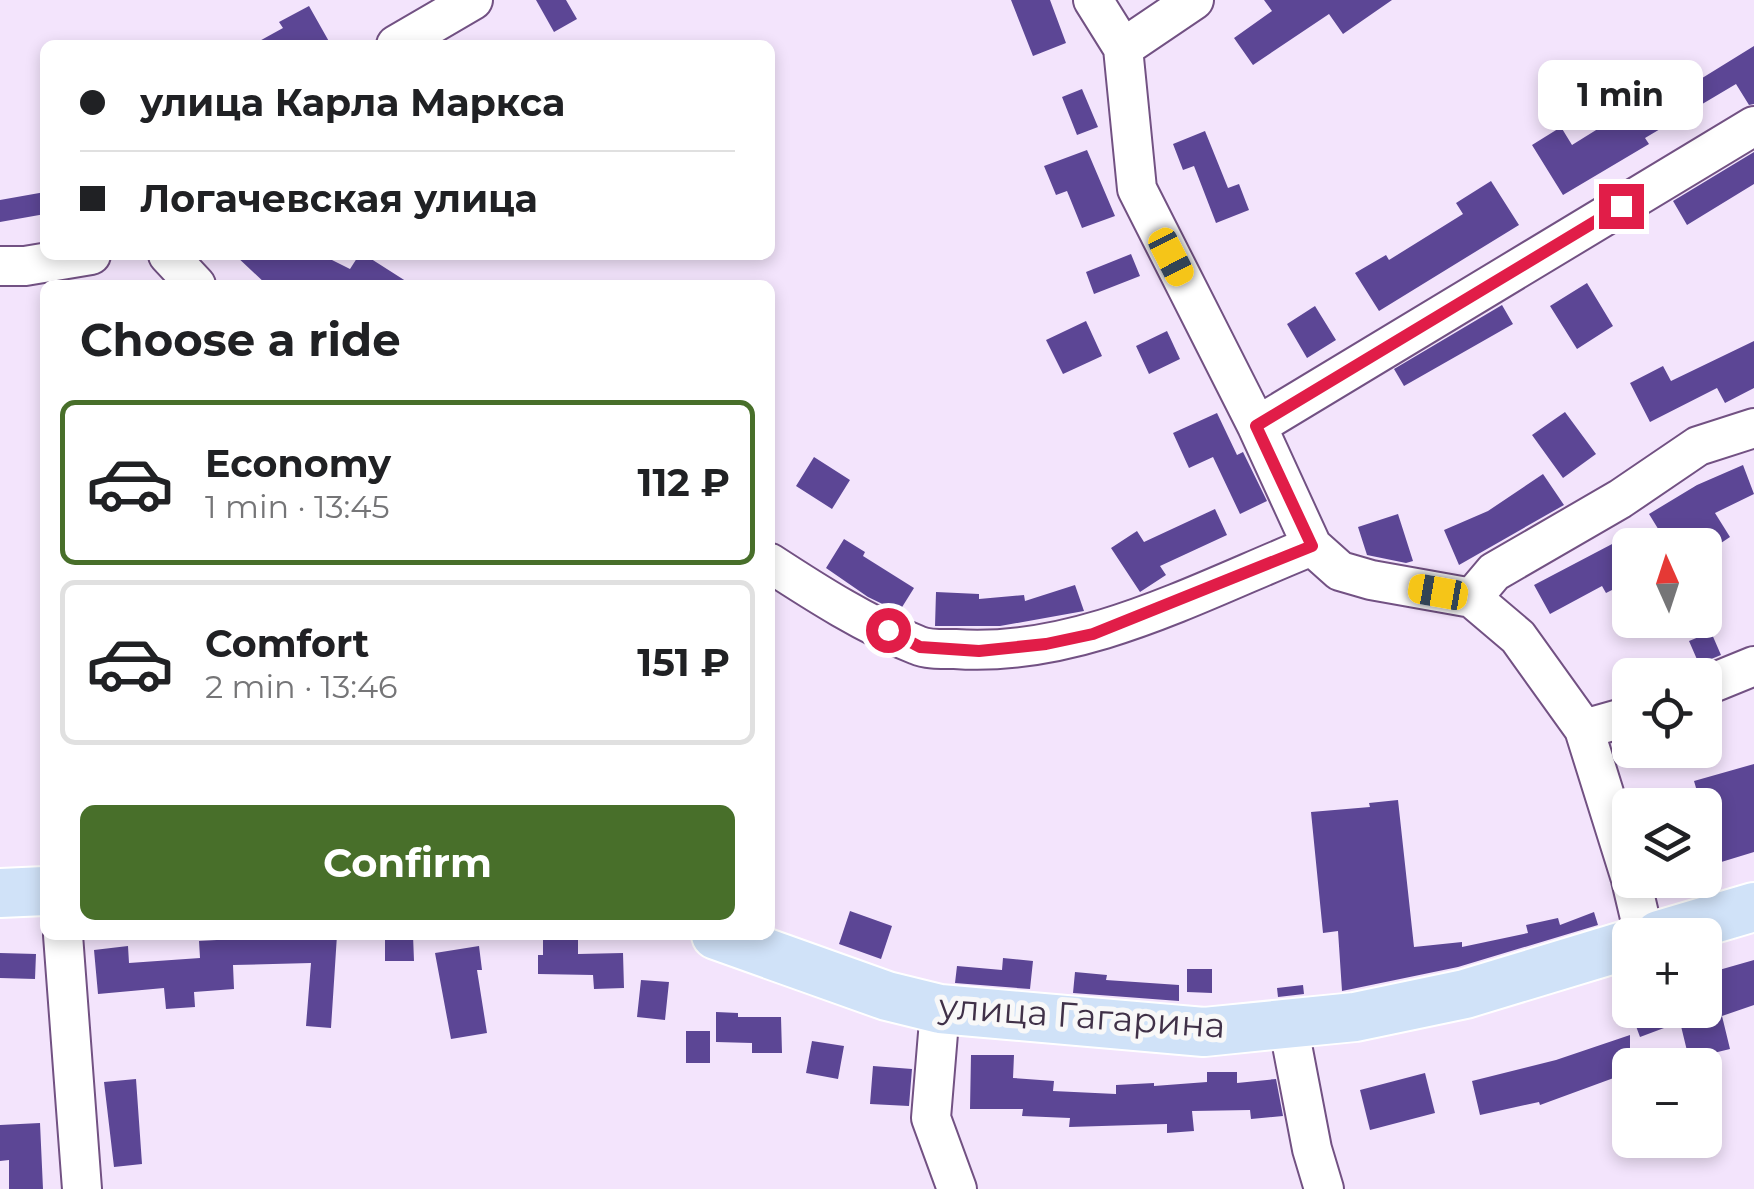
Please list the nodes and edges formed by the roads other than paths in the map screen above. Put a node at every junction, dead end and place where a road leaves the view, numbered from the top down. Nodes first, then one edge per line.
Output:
1 (473, 0) edge
2 (1094, 0) edge
3 (1194, 0) edge
4 (405, 40) edge
5 (1123, 48) junction
6 (1754, 126) edge
7 (61, 260) edge
8 (173, 260) edge
9 (0, 266) edge
10 (191, 280) edge
11 (1256, 426) junction
12 (1754, 428) edge
13 (1312, 546) junction
14 (775, 566) edge
15 (1472, 598) junction
16 (1754, 666) edge
17 (1722, 679) edge
18 (1612, 721) edge
19 (1584, 729) junction
20 (1612, 820) edge
21 (40, 891) edge
22 (0, 894) edge
23 (1754, 907) edge
24 (1717, 918) edge
25 (63, 940) edge
26 (730, 940) edge
27 (1612, 949) edge
28 (940, 1009) junction
29 (1288, 1024) junction
30 (82, 1189) edge
31 (957, 1189) edge
32 (1324, 1189) edge

1 - 4 street
2 - 5 street
3 - 5 street
5 - 11 street
6 - 11 street
7 - 9 street
8 - 10 street
11 - 13 street
12 - 15 street
13 - 14 street
13 - 15 street
15 - 19 street
16 - 17 street
18 - 19 street
19 - 20 street
21 - 22 main road
23 - 24 main road
25 - 30 street
26 - 28 main road, улица Гагарина
27 - 29 main road, улица Гагарина
28 - 29 main road, улица Гагарина
28 - 31 street
29 - 32 street

